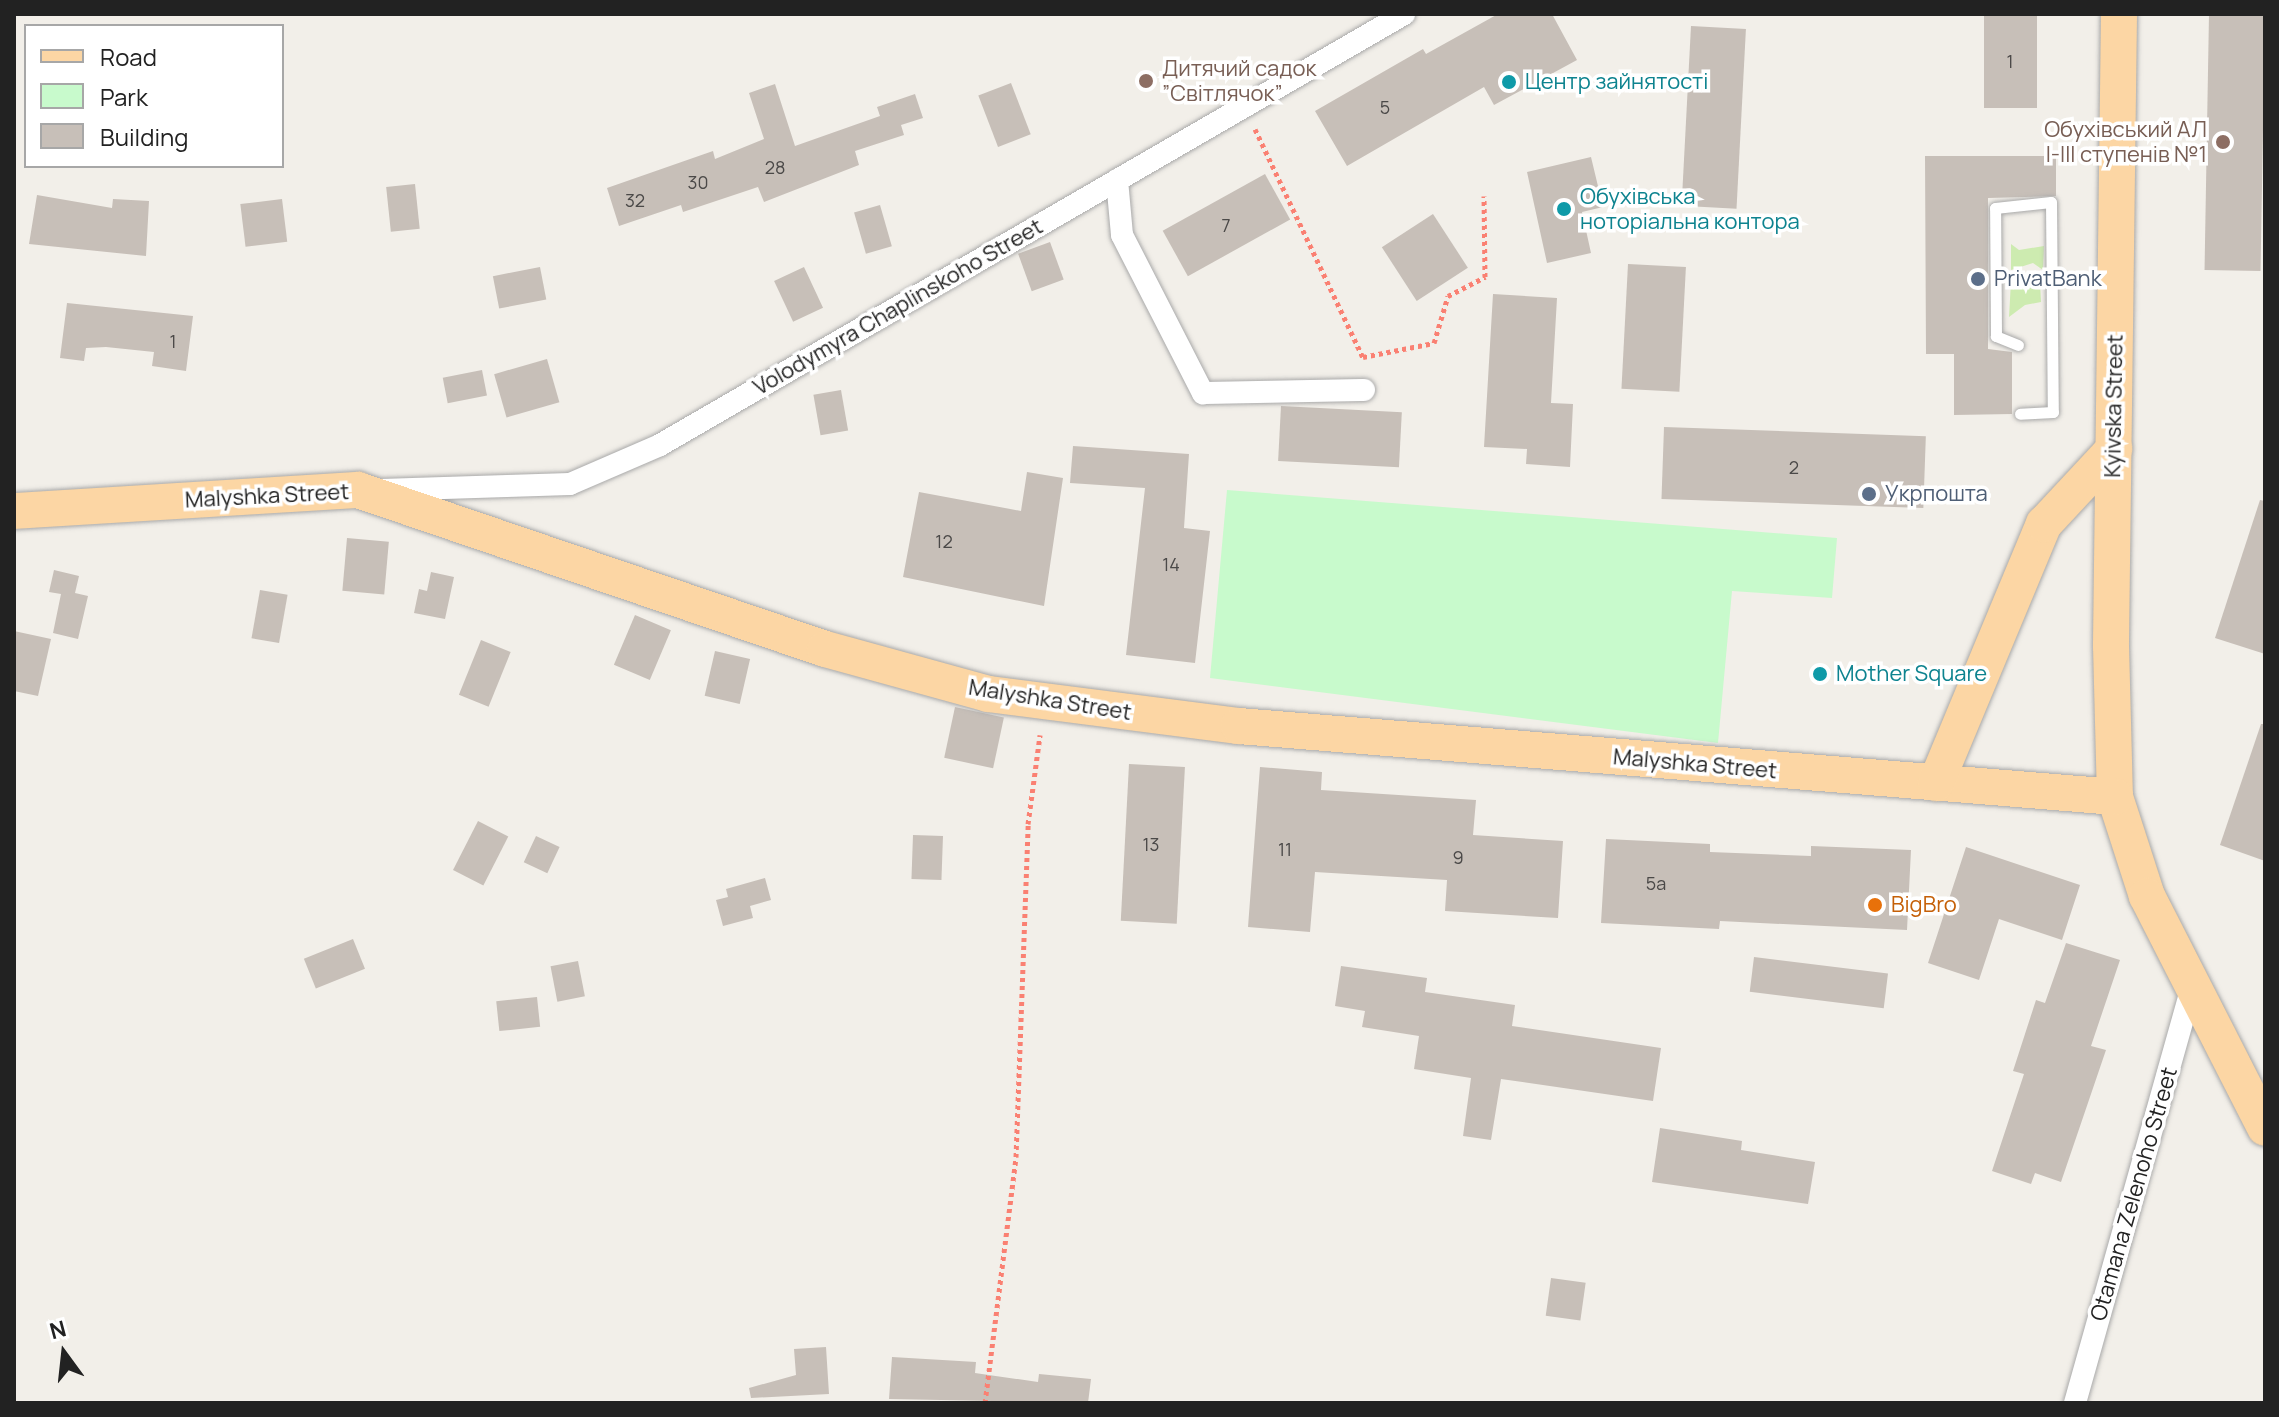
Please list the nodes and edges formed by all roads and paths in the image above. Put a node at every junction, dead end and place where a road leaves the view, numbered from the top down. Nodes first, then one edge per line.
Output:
1 (1404, 14) edge
2 (2119, 14) edge
3 (1244, 107) junction
4 (1117, 180) junction
5 (1484, 196) dead end
6 (2018, 345) dead end
7 (1364, 390) dead end
8 (2020, 414) dead end
9 (2114, 449) junction
10 (358, 490) junction
11 (14, 511) edge
12 (1053, 735) dead end
13 (1936, 783) junction
14 (2115, 797) junction
15 (2193, 984) junction
16 (2265, 1128) edge
17 (985, 1403) edge
18 (2075, 1403) edge

1 - 3 street, Volodymyra Chaplinskoho Street
2 - 9 main road, Kyivska Street
3 - 4 street, Volodymyra Chaplinskoho Street
3 - 5 path
4 - 7 street
4 - 10 street, Volodymyra Chaplinskoho Street
6 - 8 lane
9 - 13 main road
9 - 14 main road, Kyivska Street
10 - 11 main road, Malyshka Street
10 - 13 main road, Malyshka Street
12 - 17 path
13 - 14 main road, Malyshka Street
14 - 15 main road, Kyivska Street
15 - 16 main road, Kyivska Street
15 - 18 street, Otamana Zelenoho Street

